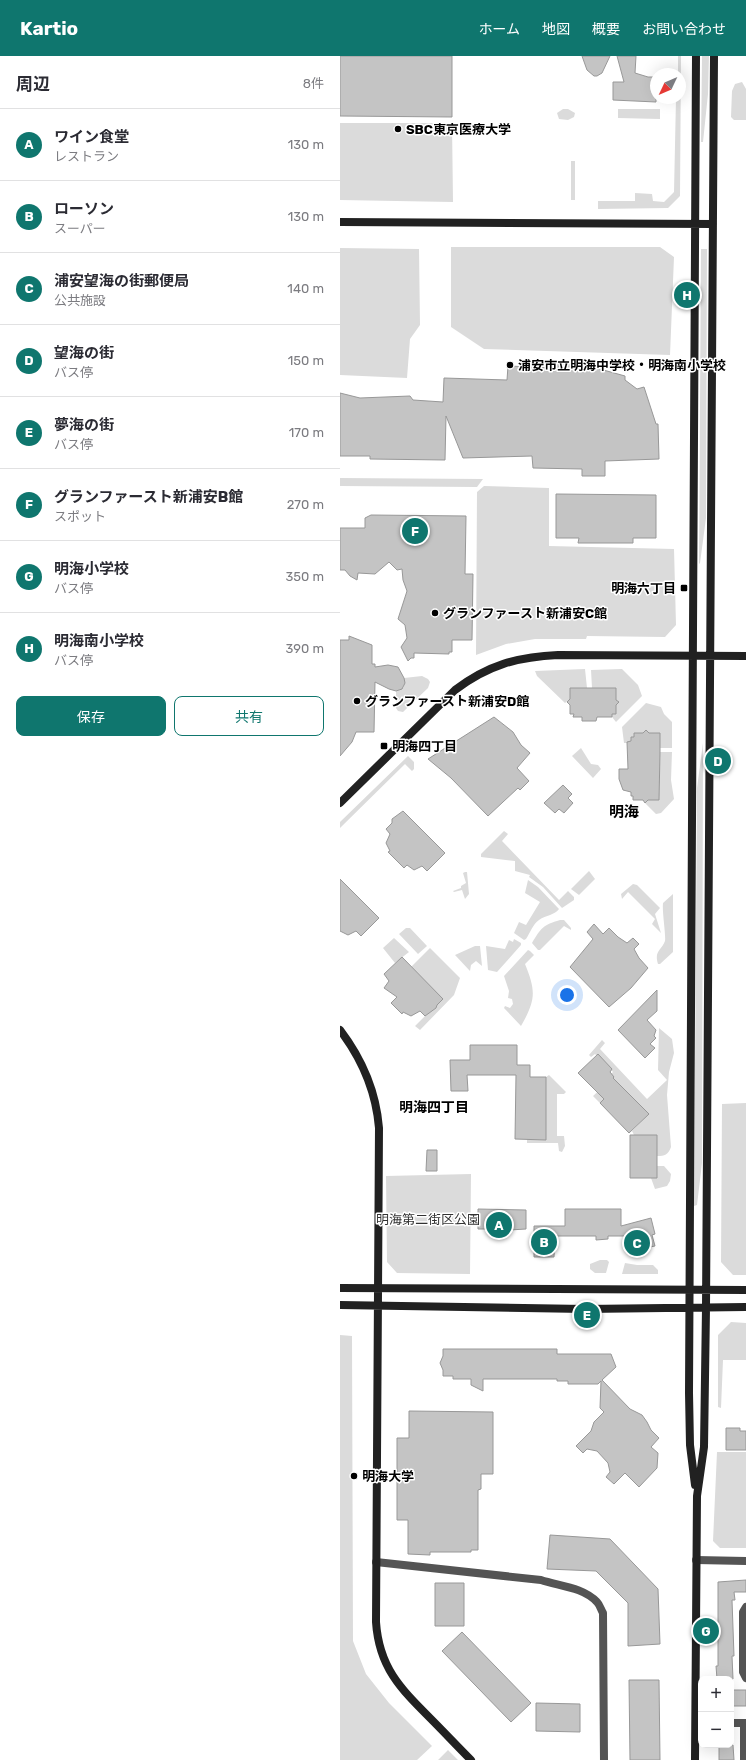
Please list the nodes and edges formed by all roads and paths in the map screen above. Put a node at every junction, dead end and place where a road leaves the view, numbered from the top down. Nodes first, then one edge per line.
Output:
1 (696, 56) edge
2 (714, 56) edge
3 (340, 222) edge
4 (696, 224) junction
5 (713, 224) junction
6 (692, 656) junction
7 (711, 656) junction
8 (746, 656) edge
9 (340, 803) edge
10 (340, 1030) edge
11 (340, 1288) edge
12 (378, 1289) junction
13 (706, 1289) junction
14 (689, 1290) junction
15 (746, 1290) edge
16 (340, 1305) edge
17 (378, 1305) junction
18 (746, 1307) edge
19 (689, 1308) junction
20 (706, 1308) junction
21 (697, 1496) junction
22 (696, 1560) junction
23 (746, 1561) edge
24 (376, 1562) junction
25 (746, 1607) edge
26 (746, 1678) edge
27 (698, 1722) edge
28 (734, 1722) edge
29 (745, 1723) edge
30 (471, 1760) edge
31 (604, 1760) edge
32 (695, 1760) edge
33 (744, 1760) edge

1 - 4 street
2 - 5 street
3 - 4 street
4 - 5 street
4 - 6 street
5 - 7 street
6 - 7 street
6 - 9 street
6 - 14 street
7 - 8 street
7 - 13 street
10 - 12 street
11 - 12 street
12 - 14 street
12 - 17 street
13 - 14 street
13 - 15 street
13 - 20 street
14 - 19 street
16 - 17 street
17 - 19 street
17 - 24 street
18 - 20 street
19 - 20 street
19 - 21 street
20 - 21 street
21 - 22 street
22 - 23 street
22 - 27 street
24 - 30 street
24 - 31 street
25 - 26 street
27 - 32 street
28 - 29 street
29 - 33 street

